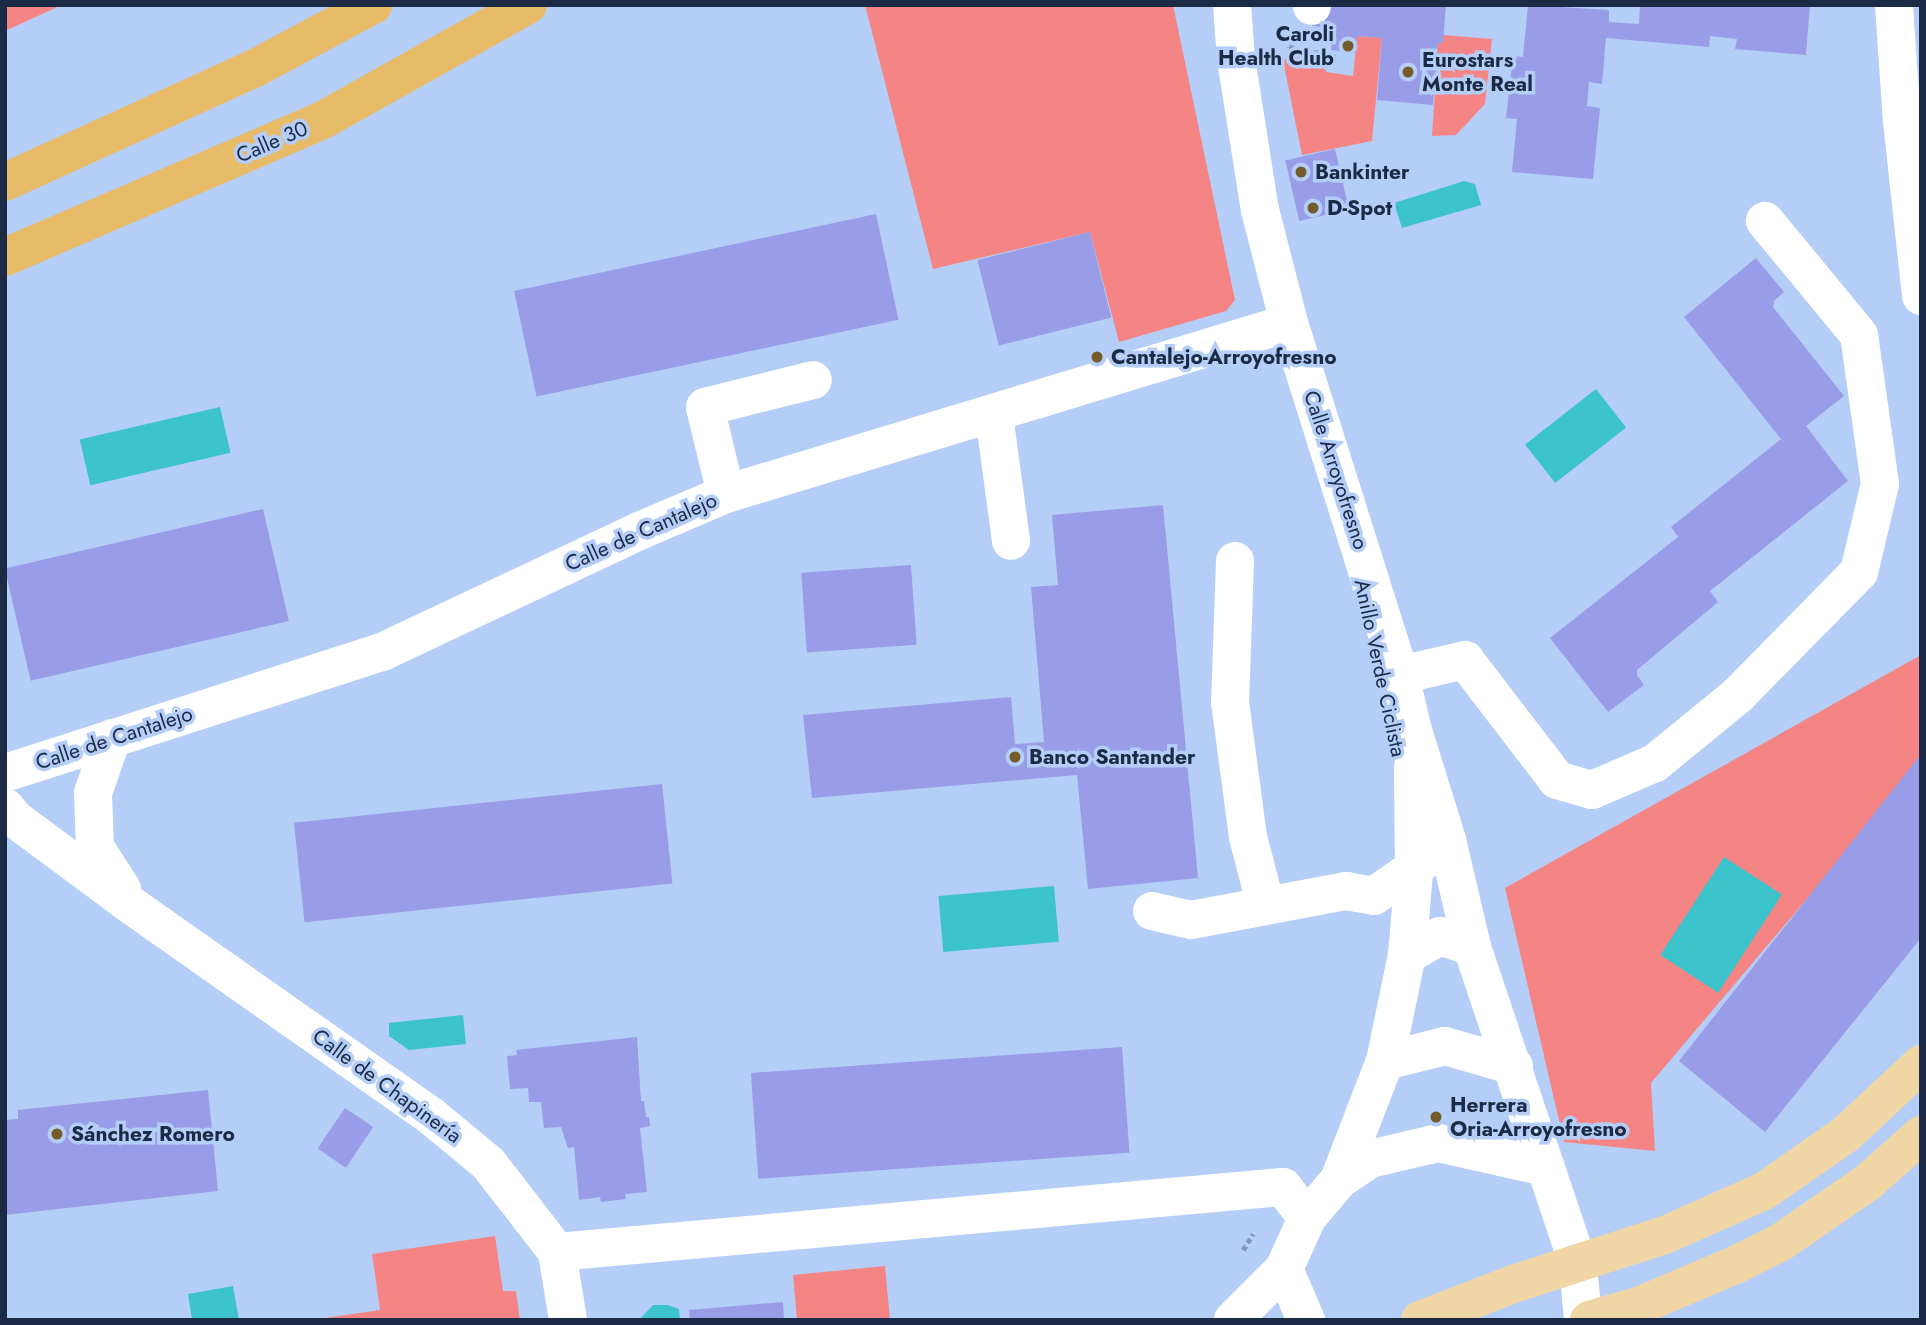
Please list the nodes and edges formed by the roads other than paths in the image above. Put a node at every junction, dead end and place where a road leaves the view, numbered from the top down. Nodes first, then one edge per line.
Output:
1 (373, 5) edge
2 (528, 5) edge
3 (1232, 5) edge
4 (1894, 5) edge
5 (5, 182) edge
6 (1765, 221) dead end
7 (5, 257) edge
8 (1921, 296) edge
9 (1289, 323) junction
10 (813, 380) dead end
11 (995, 415) junction
12 (726, 494) junction
13 (1011, 541) dead end
14 (1235, 561) dead end
15 (1400, 675) junction
16 (1412, 727) junction
17 (112, 738) junction
18 (5, 773) edge
19 (5, 807) edge
20 (1447, 840) junction
21 (1414, 871) junction
22 (1266, 906) junction
23 (135, 908) junction
24 (1152, 911) dead end
25 (1472, 947) junction
26 (1407, 955) junction
27 (1385, 1061) junction
28 (1921, 1064) edge
29 (1514, 1066) junction
30 (1921, 1135) edge
31 (1545, 1167) junction
32 (1339, 1180) junction
33 (1307, 1218) junction
34 (557, 1252) junction
35 (1578, 1264) junction
36 (1284, 1269) junction
37 (568, 1320) edge
38 (1233, 1320) edge
39 (1306, 1320) edge
40 (1420, 1320) edge
41 (1583, 1320) edge
42 (1589, 1320) edge

1 - 5 highway
2 - 7 highway, Calle 30
3 - 9 street, Calle Arroyofresno
4 - 8 street
6 - 15 street
9 - 11 street, Calle de Cantalejo
9 - 15 street, Calle Arroyofresno
10 - 12 street
11 - 12 street, Calle de Cantalejo
11 - 13 street
12 - 17 street, Calle de Cantalejo
14 - 22 street
15 - 16 street, Calle Arroyofresno
16 - 20 street, Calle Arroyofresno
16 - 21 street, Calle Arroyofresno
17 - 18 street, Calle de Cantalejo
17 - 23 street, Calle de Chapinería
19 - 23 street, Calle de Chapinería
20 - 21 street
20 - 25 street, Calle Arroyofresno
21 - 22 street
21 - 26 street, Calle Arroyofresno
22 - 24 street
23 - 34 street, Calle de Chapinería
25 - 26 street
25 - 29 street, Calle Arroyofresno
26 - 27 street, Calle Arroyofresno
27 - 29 street
27 - 32 street, Calle Arroyofresno
28 - 35 main road
29 - 31 street, Calle Arroyofresno
30 - 42 main road
31 - 32 street
31 - 35 street, Calle Arroyofresno
32 - 33 street
33 - 34 street
33 - 36 street
34 - 37 street, Calle de Chapinería
35 - 40 main road
35 - 41 street, Calle Arroyofresno
36 - 38 street
36 - 39 street

